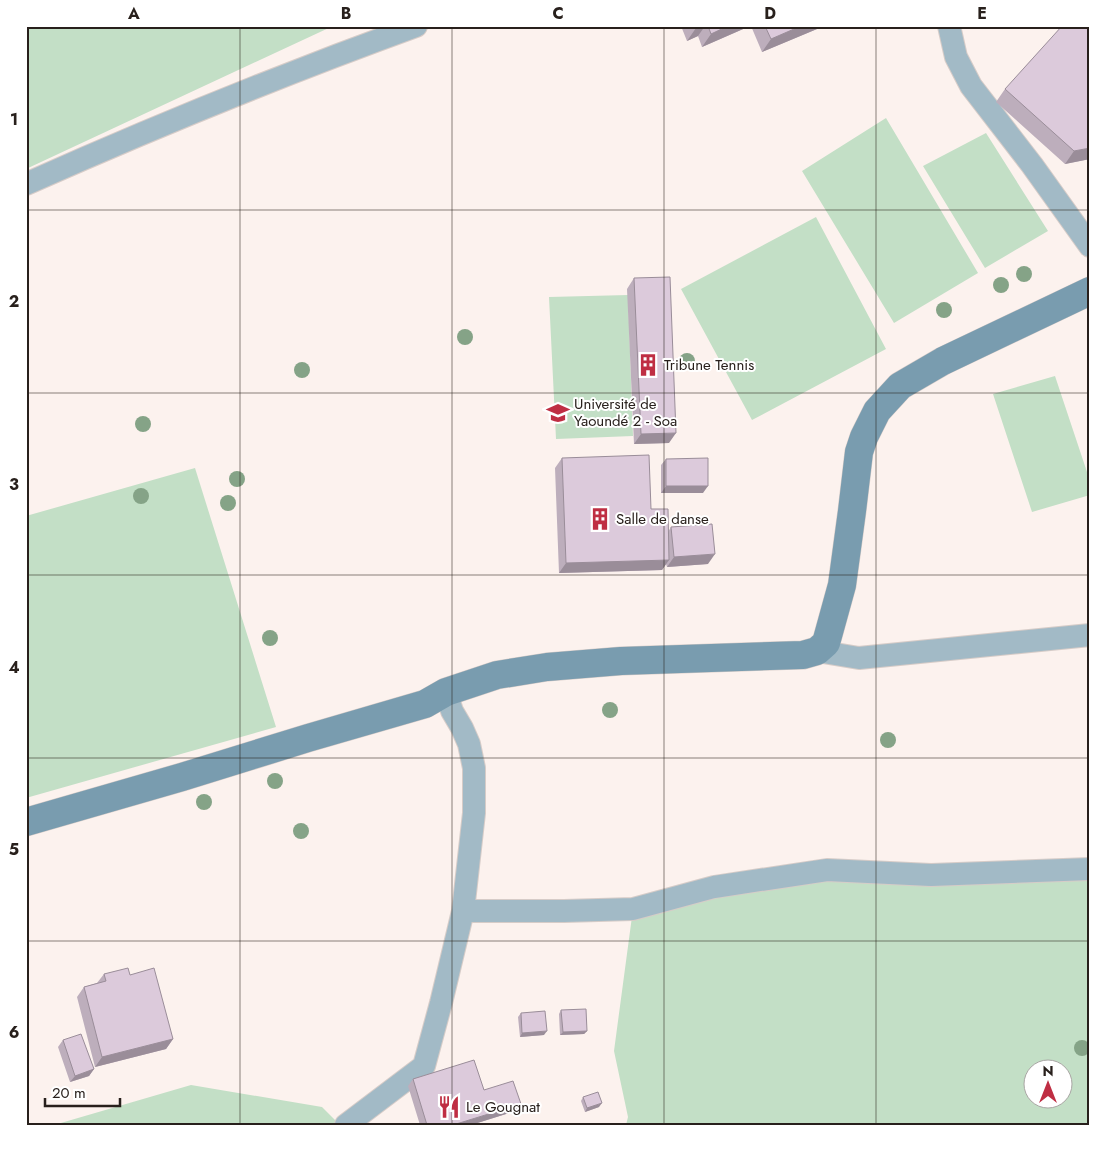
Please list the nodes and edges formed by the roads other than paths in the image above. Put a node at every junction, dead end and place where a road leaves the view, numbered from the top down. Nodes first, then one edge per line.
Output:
1 (416, 26) edge
2 (949, 26) edge
3 (26, 184) edge
4 (1090, 246) edge
5 (1090, 291) edge
6 (1090, 635) edge
7 (817, 650) junction
8 (446, 692) junction
9 (26, 822) edge
10 (1090, 869) edge
11 (463, 911) junction
12 (346, 1125) edge

1 - 3 street
2 - 4 street
5 - 7 street
6 - 7 street
7 - 8 street
8 - 9 street
8 - 11 street
10 - 11 street
11 - 12 street

